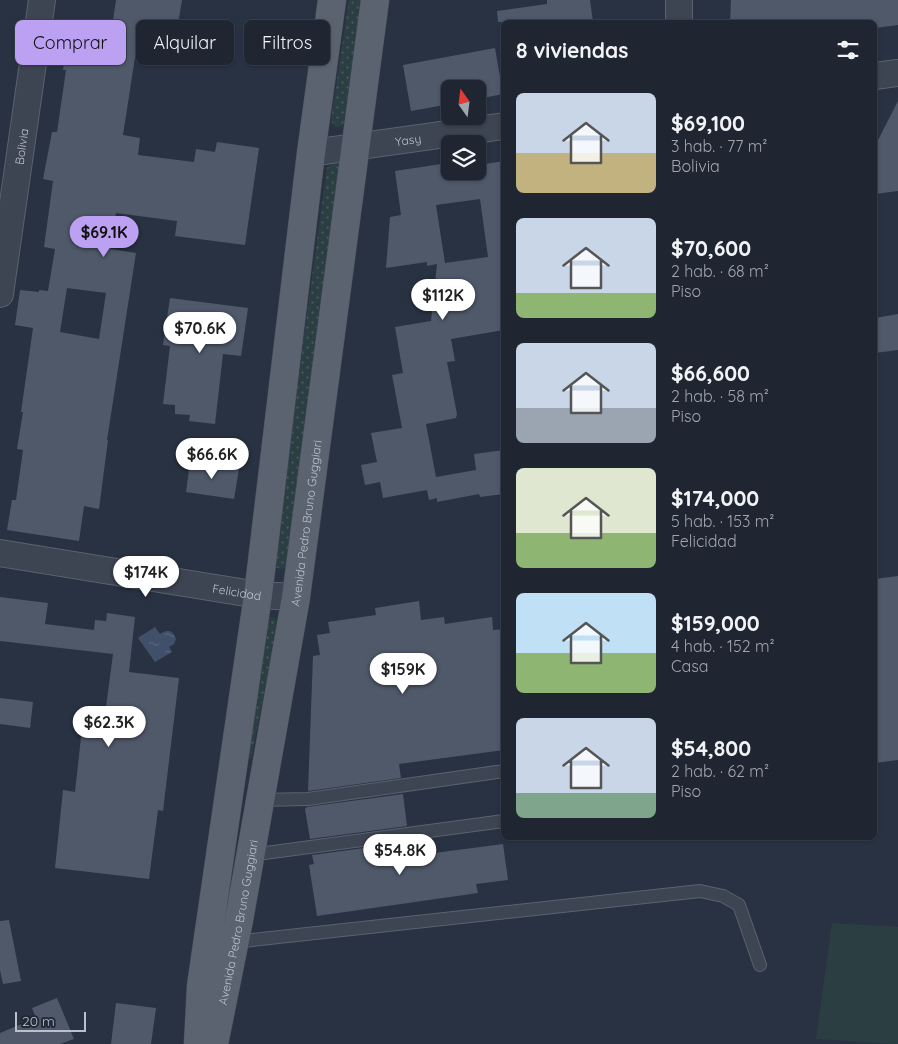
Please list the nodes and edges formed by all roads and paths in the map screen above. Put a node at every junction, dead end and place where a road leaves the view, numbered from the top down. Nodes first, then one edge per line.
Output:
1 (42, 0) edge
2 (332, 0) edge
3 (375, 0) edge
4 (679, 0) edge
5 (679, 20) edge
6 (898, 73) edge
7 (877, 76) edge
8 (501, 126) edge
9 (355, 148) junction
10 (311, 153) junction
11 (1, 283) edge
12 (0, 553) edge
13 (258, 595) junction
14 (296, 598) junction
15 (501, 771) edge
16 (260, 800) junction
17 (501, 821) edge
18 (250, 855) junction
19 (234, 942) junction
20 (760, 964) dead end
21 (198, 1044) edge
22 (214, 1044) edge

1 - 11 street, Bolivia
2 - 10 main road, Avenida Pedro Bruno Guggiari
3 - 9 main road, Avenida Pedro Bruno Guggiari
4 - 5 street
6 - 7 street
8 - 9 street, Yasy
9 - 10 street, Yasy
9 - 14 main road, Avenida Pedro Bruno Guggiari
10 - 13 main road, Avenida Pedro Bruno Guggiari
12 - 13 street, Felicidad
13 - 14 street, Felicidad
13 - 21 main road, Avenida Pedro Bruno Guggiari
14 - 16 main road, Avenida Pedro Bruno Guggiari
15 - 16 lane
16 - 18 main road, Avenida Pedro Bruno Guggiari
17 - 18 lane
18 - 19 main road, Avenida Pedro Bruno Guggiari
19 - 20 lane
19 - 22 main road, Avenida Pedro Bruno Guggiari

